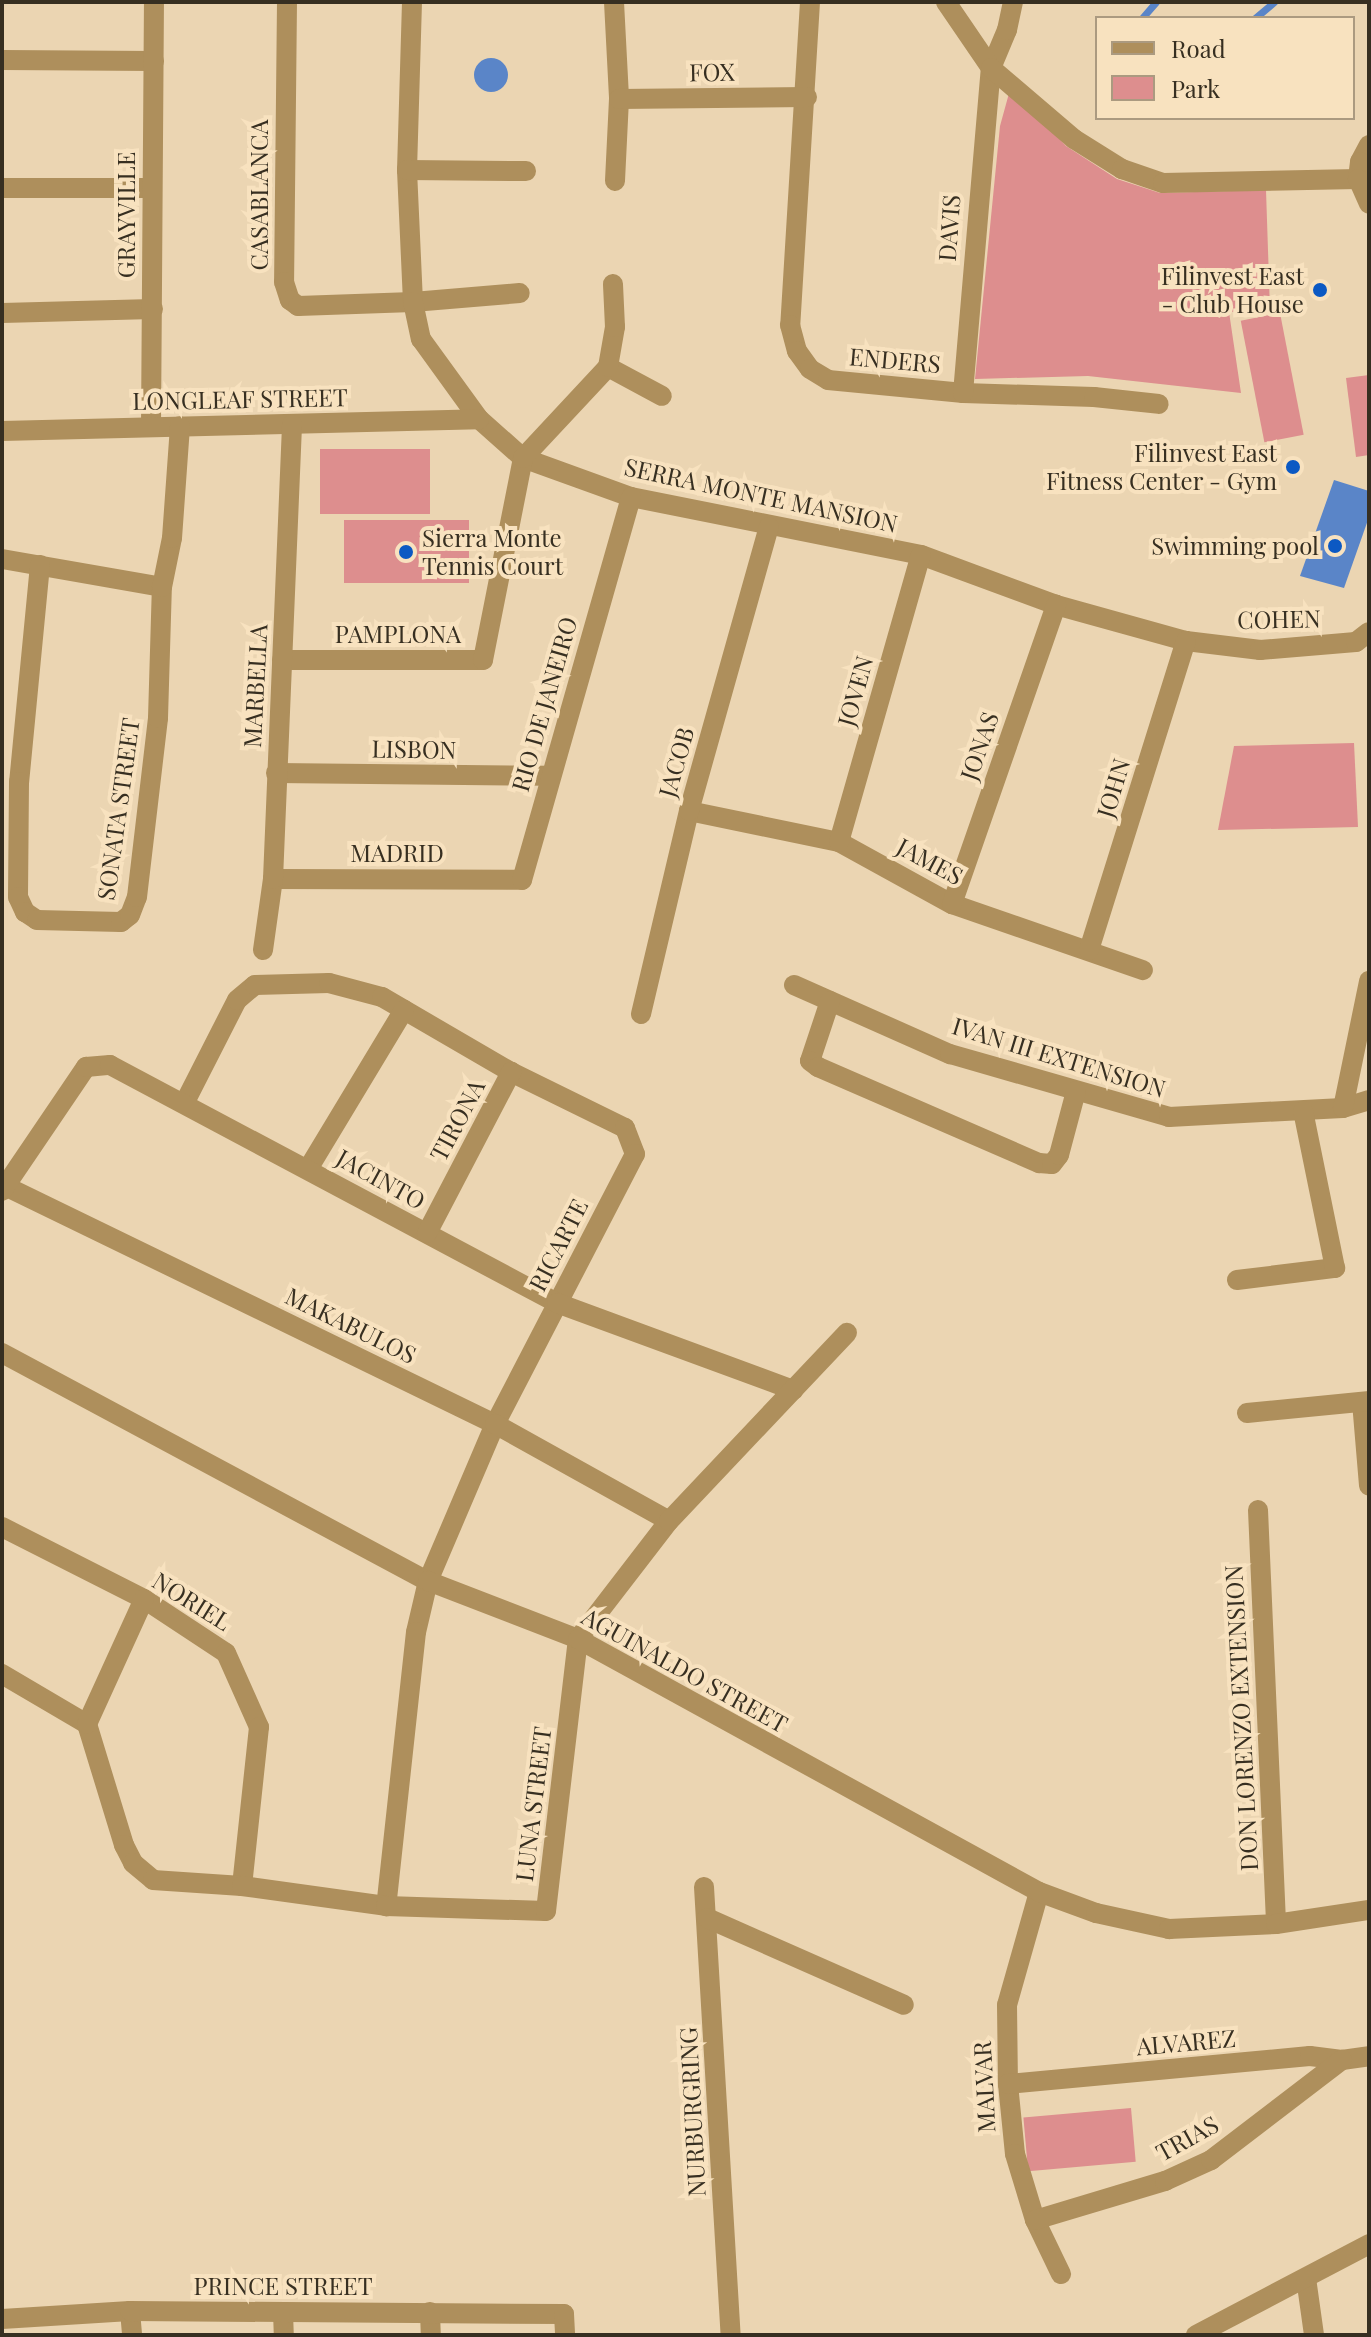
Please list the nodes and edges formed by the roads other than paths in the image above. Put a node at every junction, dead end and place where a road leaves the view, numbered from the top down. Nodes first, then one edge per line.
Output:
1 (154, 2) edge
2 (287, 2) edge
3 (412, 2) edge
4 (614, 2) edge
5 (810, 2) edge
6 (946, 2) edge
7 (1013, 2) edge
8 (2, 60) edge
9 (154, 61) junction
10 (991, 68) junction
11 (807, 97) junction
12 (619, 99) junction
13 (1369, 145) edge
14 (407, 170) junction
15 (526, 171) dead end
16 (1358, 179) junction
17 (615, 181) dead end
18 (2, 188) edge
19 (151, 188) junction
20 (1369, 204) edge
21 (613, 284) dead end
22 (520, 293) dead end
23 (413, 302) junction
24 (153, 309) junction
25 (2, 313) edge
26 (608, 367) junction
27 (963, 393) junction
28 (662, 396) dead end
29 (1159, 404) dead end
30 (479, 419) junction
31 (292, 424) junction
32 (180, 426) junction
33 (151, 427) junction
34 (2, 431) edge
35 (523, 458) junction
36 (631, 497) junction
37 (769, 527) junction
38 (921, 555) junction
39 (2, 559) edge
40 (40, 565) junction
41 (162, 587) junction
42 (1056, 605) junction
43 (1369, 632) edge
44 (1186, 641) junction
45 (282, 660) junction
46 (276, 773) junction
47 (550, 776) junction
48 (689, 811) junction
49 (839, 842) junction
50 (273, 879) junction
51 (522, 880) joint
52 (952, 904) junction
53 (263, 950) dead end
54 (1089, 950) junction
55 (1143, 970) dead end
56 (1369, 981) edge
57 (794, 985) dead end
58 (830, 1001) junction
59 (404, 1010) junction
60 (641, 1014) dead end
61 (511, 1072) junction
62 (1076, 1091) junction
63 (1369, 1100) edge
64 (185, 1102) junction
65 (1343, 1108) junction
66 (1303, 1111) junction
67 (308, 1169) junction
68 (4, 1189) edge
69 (427, 1233) junction
70 (1237, 1280) dead end
71 (557, 1303) junction
72 (847, 1333) dead end
73 (2, 1353) edge
74 (794, 1390) junction
75 (1365, 1402) edge
76 (1247, 1413) dead end
77 (495, 1424) junction
78 (1369, 1486) edge
79 (1258, 1510) dead end
80 (669, 1521) junction
81 (2, 1527) edge
82 (428, 1581) junction
83 (144, 1599) junction
84 (578, 1639) junction
85 (2, 1674) edge
86 (87, 1724) junction
87 (242, 1886) junction
88 (704, 1887) dead end
89 (1039, 1892) junction
90 (386, 1906) junction
91 (1369, 1910) edge
92 (707, 1918) junction
93 (1276, 1924) junction
94 (904, 2005) dead end
95 (1369, 2056) edge
96 (1342, 2060) junction
97 (1008, 2084) junction
98 (1035, 2220) junction
99 (1369, 2244) edge
100 (1061, 2274) dead end
101 (1306, 2278) junction
102 (130, 2311) junction
103 (283, 2312) junction
104 (430, 2312) junction
105 (2, 2319) edge
106 (564, 2325) edge
107 (132, 2335) edge
108 (284, 2335) edge
109 (431, 2335) edge
110 (731, 2335) edge
111 (1196, 2335) edge
112 (1314, 2335) edge

1 - 9 street, GRAYVILLE
2 - 23 street, CASABLANCA
3 - 14 street, SERRA MONTE MANSION
4 - 12 street
5 - 11 street, ENDERS
6 - 10 street
7 - 10 street, DAVIS
8 - 9 street
9 - 19 street, GRAYVILLE
10 - 16 street
10 - 27 street, DAVIS
11 - 12 street, FOX
11 - 27 street, ENDERS
12 - 17 street
13 - 16 street
14 - 15 street
14 - 23 street, SERRA MONTE MANSION
16 - 20 street
18 - 19 street
19 - 24 street, GRAYVILLE
21 - 26 street
22 - 23 street, CASABLANCA
23 - 30 street, SERRA MONTE MANSION
24 - 25 street
24 - 33 street, GRAYVILLE
26 - 28 street
26 - 35 street
27 - 29 street, ENDERS
30 - 31 street, LONGLEAF STREET
30 - 35 street, SERRA MONTE MANSION
31 - 32 street, LONGLEAF STREET
31 - 45 street, MARBELLA
32 - 33 street, LONGLEAF STREET
32 - 41 street, SONATA STREET
33 - 34 street, LONGLEAF STREET
35 - 36 street, SERRA MONTE MANSION
35 - 45 street, PAMPLONA
36 - 37 street, SERRA MONTE MANSION
36 - 47 street, RIO DE JANEIRO
37 - 38 street, SERRA MONTE MANSION
37 - 48 street, JACOB
38 - 42 street, SERRA MONTE MANSION
38 - 49 street, JOVEN
39 - 40 street
40 - 41 street
40 - 41 street, SONATA STREET
42 - 44 street, SERRA MONTE MANSION
42 - 52 street, JONAS
43 - 44 street, COHEN
44 - 54 street, JOHN
45 - 46 street, MARBELLA
46 - 47 street, LISBON
46 - 50 street, MARBELLA
47 - 51 street, RIO DE JANEIRO
48 - 49 street, JAMES
48 - 60 street, JACOB
49 - 52 street, JAMES
50 - 51 street, MADRID
50 - 53 street, MARBELLA
52 - 54 street, JAMES
54 - 55 street, JAMES
56 - 65 street
57 - 58 street, IVAN III EXTENSION
58 - 62 street, IVAN III EXTENSION
58 - 62 street
59 - 61 street, RICARTE
59 - 64 street, RICARTE
59 - 67 street
61 - 69 street, TIRONA
61 - 71 street, RICARTE
62 - 66 street, IVAN III EXTENSION
63 - 65 street, IVAN III EXTENSION
64 - 67 street, JACINTO
64 - 68 street, JACINTO
65 - 66 street, IVAN III EXTENSION
66 - 70 street
67 - 69 street, JACINTO
68 - 77 street, MAKABULOS
69 - 71 street, JACINTO
71 - 74 street, JACINTO
71 - 77 street, RICARTE
72 - 74 street
73 - 82 street, AGUINALDO STREET
74 - 80 street
75 - 76 street
75 - 78 street
77 - 80 street, MAKABULOS
77 - 82 street, RICARTE
79 - 93 street, DON LORENZO EXTENSION
80 - 84 street
81 - 83 street, NORIEL
82 - 84 street, AGUINALDO STREET
82 - 90 street, RICARTE
83 - 86 street
83 - 87 street, NORIEL
84 - 89 street, AGUINALDO STREET
84 - 90 street, LUNA STREET
85 - 86 street
86 - 87 street, LUNA STREET
87 - 90 street, LUNA STREET
88 - 92 street, NURBURGRING
89 - 93 street, AGUINALDO STREET
89 - 97 street, MALVAR
91 - 93 street, AGUINALDO STREET
92 - 94 street
92 - 110 street, NURBURGRING
95 - 96 street, ALVAREZ
96 - 97 street, ALVAREZ
96 - 98 street, TRIAS
97 - 98 street, MALVAR
98 - 100 street, MALVAR
99 - 101 street
101 - 111 street
101 - 112 street
102 - 103 street, PRINCE STREET
102 - 105 street, PRINCE STREET
102 - 107 street
103 - 104 street, PRINCE STREET
103 - 108 street
104 - 106 street, PRINCE STREET
104 - 109 street

